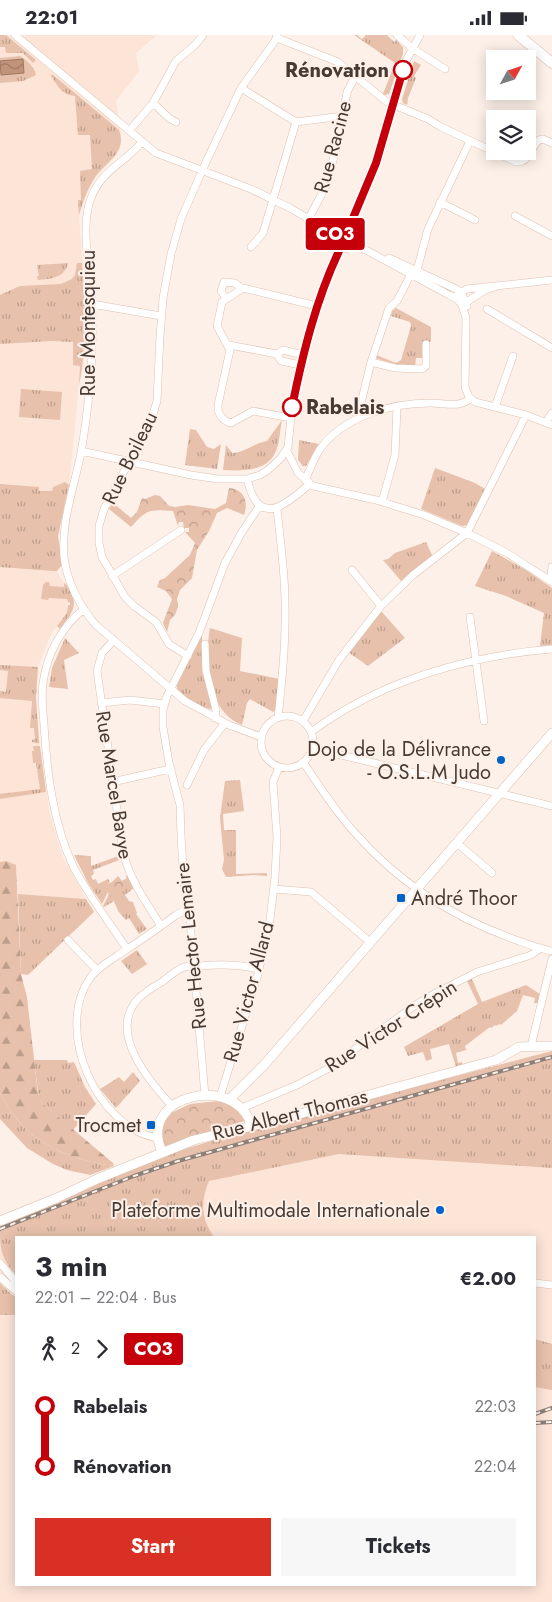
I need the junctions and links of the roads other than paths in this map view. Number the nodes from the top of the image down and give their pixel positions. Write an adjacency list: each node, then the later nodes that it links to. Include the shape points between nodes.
1 (15, 35): 18 (street)
2 (203, 35): 13 (street, via 176,61)
3 (397, 35): 8 (street)
4 (420, 35): 8 (street)
5 (518, 35): 9 (main road)
6 (524, 35): 9 (main road)
7 (277, 37): 11 (street, via 338,62); 12 (street, Rue Boileau)
8 (412, 48): 10 (street); 14 (street)
9 (552, 62)
10 (444, 69)
11 (356, 77): 14 (street); 15 (street, Rue Racine, via 348,89)
12 (241, 88): 17 (street); 22 (street, Rue Boileau)
13 (153, 103): 16 (street); 18 (street)
14 (393, 105): 19 (street); 28 (street, via 376,163)
15 (343, 116): 17 (street); 26 (street, Rue Racine, via 326,186)
16 (176, 122)
17 (296, 122): 23 (street)
18 (129, 131): 20 (street)
19 (470, 141): 21 (street, via 518,163 526,160 539,140); 24 (street)
20 (142, 142): 22 (street, via 159,155); 41 (street, Rue Montesquieu, via 107,173 90,202 86,224)
21 (552, 143)
22 (203, 169): 23 (street); 45 (street, Rue Boileau, via 175,238)
23 (274, 199): 26 (street); 32 (street, via 263,233)
24 (440, 202): 27 (street); 35 (street, via 426,233)
25 (515, 216): 30 (street)
26 (309, 218): 29 (street)
27 (475, 219)
28 (348, 230): 29 (street); 31 (street)
29 (335, 234): 34 (street, via 334,243)
30 (552, 236)
31 (355, 239): 33 (street); 35 (street)
32 (251, 247)
33 (352, 247): 34 (street); 35 (street, via 360,247)
34 (340, 249): 43 (street)
35 (414, 274): 39 (street); 52 (street, via 397,301 389,307)
36 (552, 280): 37 (street)
37 (495, 287): 39 (street, via 467,289); 42 (street)
38 (241, 288): 40 (street); 40 (street, via 235,283 224,282 221,291); 43 (street)
39 (458, 295): 42 (street)
40 (226, 299): 47 (street, via 222,302 217,326)
41 (92, 304): 45 (street); 62 (street, Rue Montesquieu, via 91,379)
42 (464, 304): 54 (street, via 465,387)
43 (317, 306): 50 (street)
44 (487, 309): 48 (street)
45 (161, 316): 64 (street, Rue Boileau, via 157,401)
46 (426, 344): 52 (street, via 426,366 422,369 395,368)
47 (229, 345): 49 (street); 60 (street, via 217,408 223,419 233,423 254,411)
48 (552, 348)
49 (277, 354): 50 (street, via 283,350); 53 (street, via 281,361)
50 (303, 355): 53 (street)
51 (513, 356): 56 (street)
52 (371, 362): 57 (street, via 361,403)
53 (301, 365): 60 (street)
54 (470, 399): 55 (street, via 461,405 426,403); 56 (street)
55 (397, 407): 66 (street, via 365,415 336,433 320,449); 67 (street, via 396,451)
56 (495, 407): 59 (street)
57 (351, 412)
58 (552, 413): 61 (street)
59 (526, 415): 61 (street); 71 (street)
60 (291, 418): 63 (street)
61 (549, 423)
62 (81, 451): 64 (street); 77 (street, Rue Montesquieu, via 65,520 64,549 68,575)
63 (287, 451): 65 (street, via 268,471); 66 (street, via 296,469)
64 (130, 462): 65 (street, via 205,477); 74 (street, Rue Boileau, via 104,509 99,526 101,553)
65 (247, 479): 68 (street, via 253,497)
66 (308, 482): 67 (street, via 316,487); 69 (street)
67 (382, 501): 71 (street)
68 (260, 505): 69 (street, via 267,509); 82 (street, Rue Hector Lemaire, via 225,563)
69 (277, 508): 88 (street, via 285,612)
70 (181, 530): 74 (street)
71 (467, 533): 75 (street); 76 (street, via 419,570)
72 (552, 567): 75 (street)
73 (352, 570): 76 (street)
74 (112, 576): 82 (street, Rue Boileau, via 130,604 156,622 167,642)
75 (551, 581)
76 (381, 606): 89 (street, via 339,660)
77 (84, 609): 79 (street, Rue Montesquieu, via 96,625); 112 (street, via 62,633 46,671 42,695 47,758 58,820 70,859 84,886)
78 (470, 617): 83 (street)
79 (114, 640): 84 (street, Rue Montesquieu); 85 (street, Rue Marcel Bavye, via 102,653 97,668)
80 (205, 644): 87 (street, via 206,671)
81 (552, 649): 83 (street)
82 (188, 656): 84 (street, Rue Hector Lemaire)
83 (476, 660): 90 (street); 92 (street, via 394,686)
84 (170, 689): 86 (street, Rue Hector Lemaire); 87 (street, Rue Montesquieu)
85 (101, 703): 86 (street, via 130,700); 99 (street, Rue Marcel Bavye)
86 (165, 703): 98 (street, Rue Hector Lemaire, via 163,723)
87 (215, 718): 91 (street, Rue Montesquieu)
88 (278, 718): 89 (street, via 289,716); 94 (street, via 269,723)
89 (303, 721): 92 (street)
90 (484, 721)
91 (225, 723): 94 (street, Rue Montesquieu); 100 (street, via 198,759)
92 (311, 732): 95 (street)
93 (552, 733): 101 (street)
94 (262, 737): 97 (street, via 263,752)
95 (312, 748): 96 (street); 101 (street)
96 (303, 762): 97 (street, via 292,767); 106 (street, via 356,834)
97 (279, 767): 105 (street, Rue Victor Allard, via 273,782 277,837)
98 (170, 769): 99 (street); 107 (street, Rue Hector Lemaire, via 179,795)
99 (112, 781): 108 (street, Rue Marcel Bavye, via 126,864)
100 (187, 785)
101 (500, 794): 102 (street); 103 (street)
102 (552, 806)
103 (457, 843): 104 (street); 106 (street)
104 (492, 873)
105 (274, 889): 110 (street, via 311,892); 116 (street, Rue Victor Allard)
106 (417, 889): 110 (street); 111 (street, via 465,919)
107 (188, 909): 108 (street); 115 (street, Rue Hector Lemaire)
108 (161, 926): 112 (street)
109 (68, 940): 117 (street)
110 (370, 942): 121 (street)
111 (540, 948): 113 (street); 125 (street, Rue Victor Crépin, via 531,955 478,972 434,994 332,1066 297,1085)
112 (127, 949): 117 (street)
113 (552, 951)
114 (552, 959): 119 (street)
115 (194, 966): 116 (street, via 226,963); 122 (street, Rue Hector Lemaire); 124 (street, via 181,969 144,994 135,1002 129,1019 130,1041 138,1062)
116 (259, 969): 123 (street, Rue Victor Allard)
117 (97, 970): 127 (street, via 83,991 78,1012 78,1039 85,1070 96,1093 110,1110 138,1132)
118 (552, 1041): 119 (street, Rue Albert Thomas)
119 (531, 1043): 120 (street, Rue Albert Thomas); 126 (street, Rue Albert Thomas, via 500,1059)
120 (552, 1046)
121 (264, 1065): 123 (street); 125 (street, via 239,1097)
122 (205, 1096): 123 (street); 124 (street)
123 (224, 1098): 125 (street)
124 (172, 1106): 127 (street, via 158,1123)
125 (240, 1106): 126 (street)
126 (251, 1125): 128 (street, Rue Albert Thomas, via 205,1136)
127 (157, 1138): 128 (street)
128 (162, 1152): 129 (street, Rue Albert Thomas)
129 (98, 1179): 130 (street, Rue Albert Thomas); 131 (street, Rue Albert Thomas)
130 (0, 1215)
131 (0, 1221)
132 (0, 1263): 134 (street)
133 (0, 1277): 137 (street)
134 (15, 1281)
135 (536, 1283): 136 (street)
136 (552, 1285)
137 (15, 1290)

